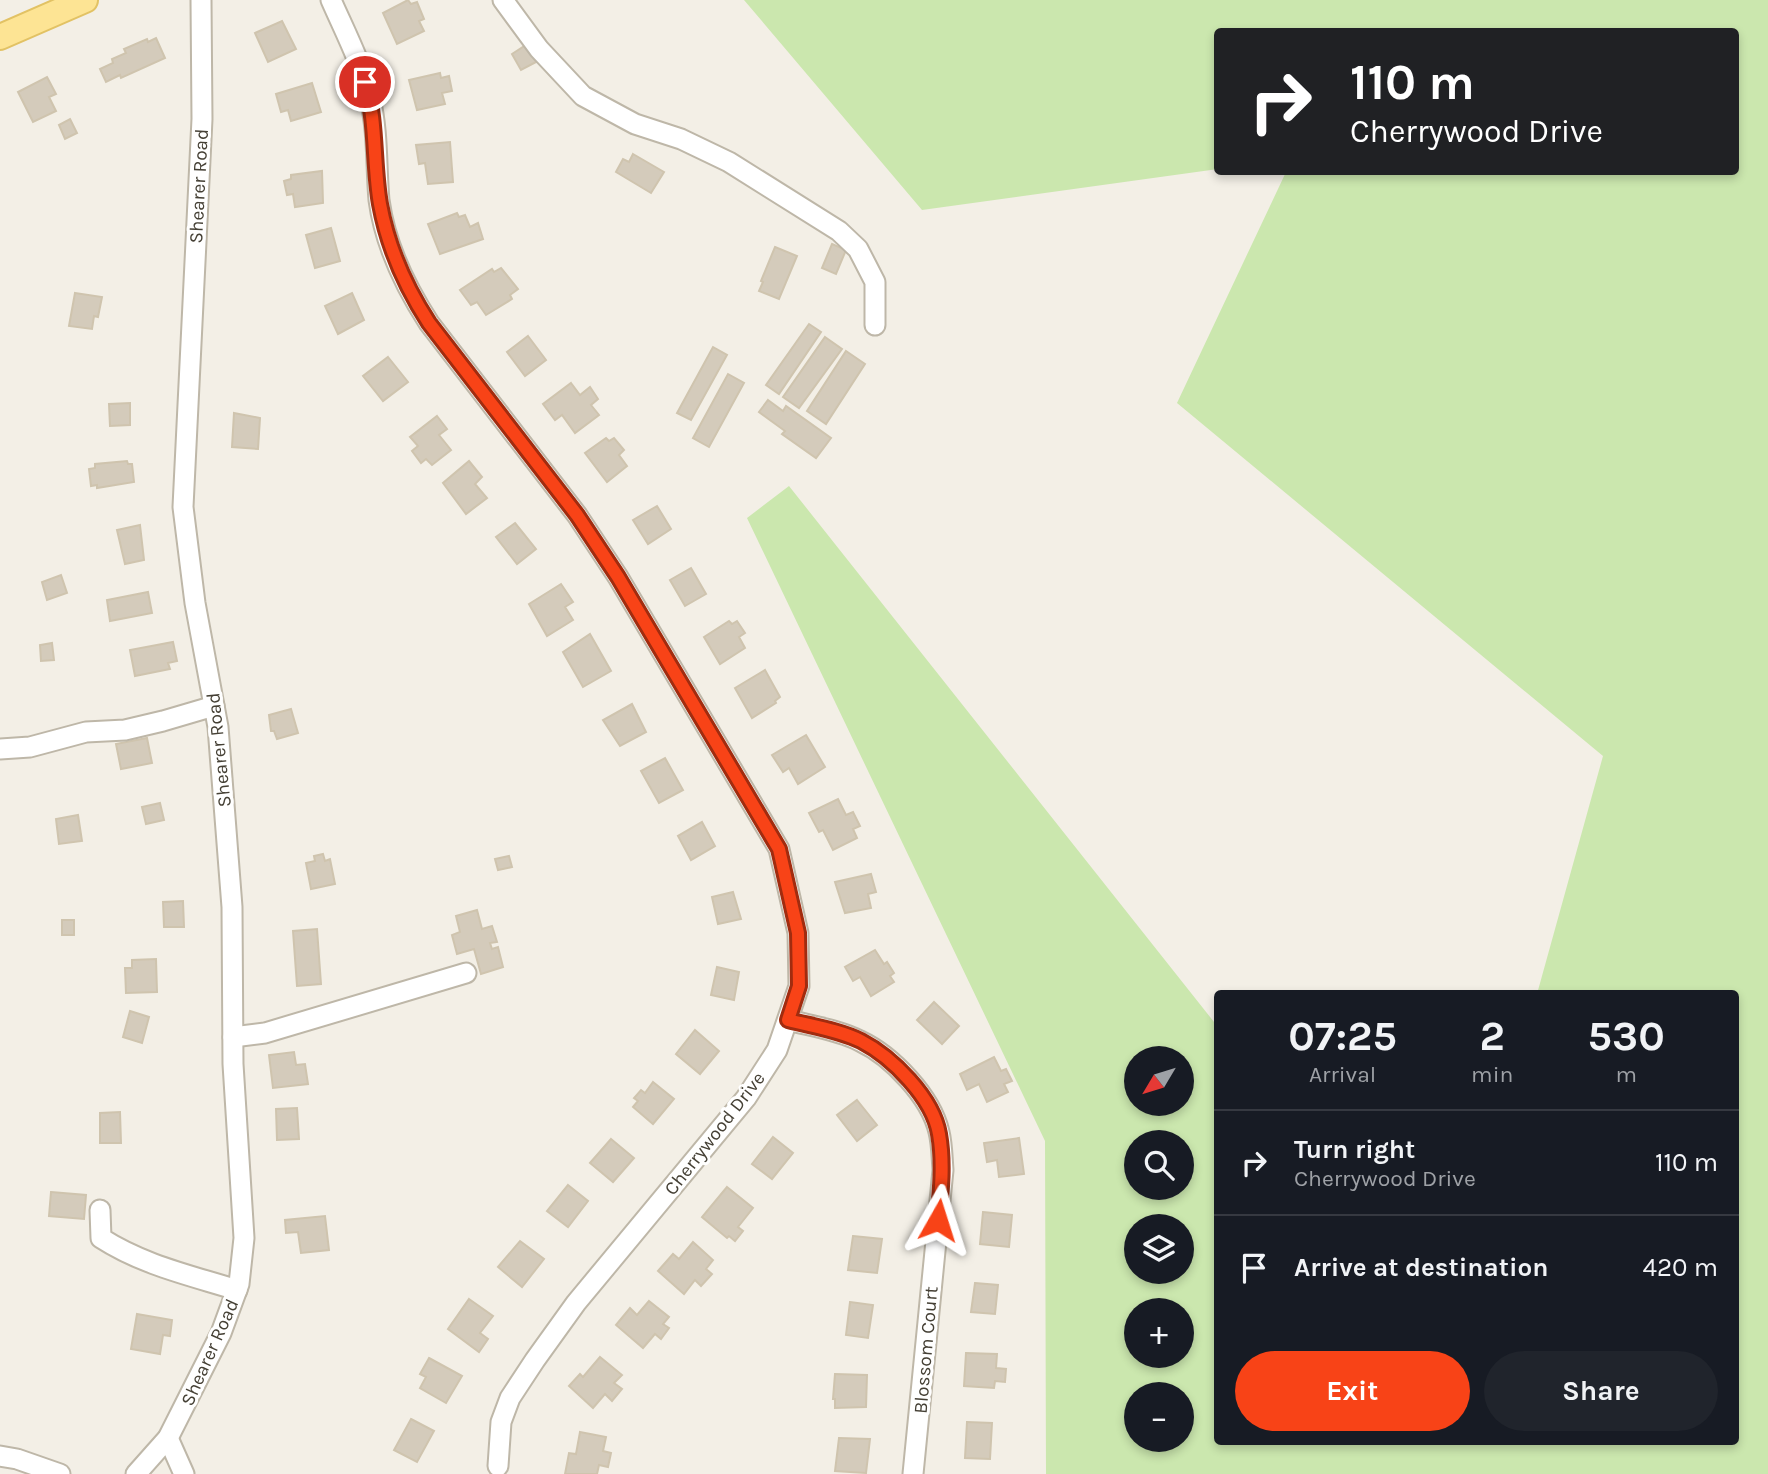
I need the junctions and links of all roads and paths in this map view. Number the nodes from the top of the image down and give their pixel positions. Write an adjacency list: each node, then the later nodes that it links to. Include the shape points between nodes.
1 (85, 0): 5 (main road)
2 (201, 0): 7 (street, Shearer Road, via 202,119 183,507)
3 (331, 0): 10 (street, Cherrywood Drive, via 371,101 380,204 409,293 577,515 779,849 798,933 799,986)
4 (503, 0): 6 (street, via 539,49 583,96 635,124 729,162 839,231 858,249 875,282)
5 (0, 37)
6 (875, 325)
7 (215, 706): 8 (street, via 125,730 86,732 30,747); 11 (street, Shearer Road, via 232,907)
8 (0, 749)
9 (466, 973): 11 (street, via 265,1033)
10 (788, 1020): 16 (street, Cherrywood Drive, via 777,1050 746,1098 576,1303 510,1398 501,1422); 20 (street, Blossom Court, via 859,1040 881,1053 911,1080 939,1131 943,1170)
11 (233, 1037): 13 (street, Shearer Road, via 244,1238)
12 (100, 1210): 13 (street, via 101,1238 124,1252)
13 (237, 1290): 14 (street, Shearer Road, via 221,1333)
14 (168, 1438): 17 (street); 19 (street, Shearer Road)
15 (0, 1457): 18 (street)
16 (498, 1466)
17 (181, 1470)
18 (60, 1474)
19 (136, 1474)
20 (914, 1474)

